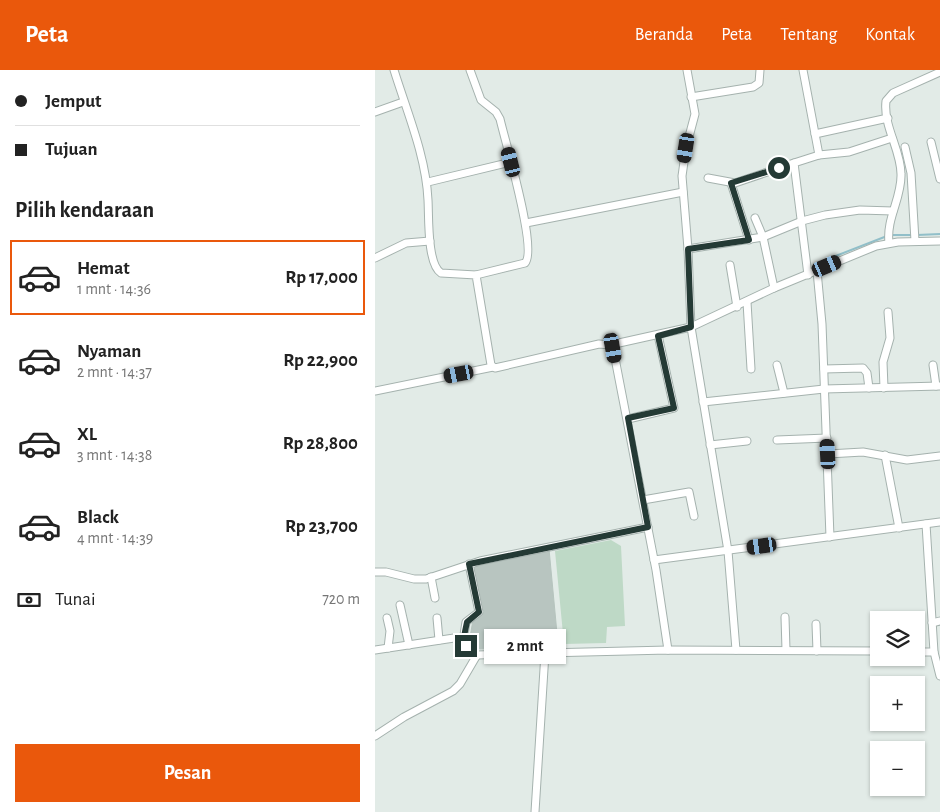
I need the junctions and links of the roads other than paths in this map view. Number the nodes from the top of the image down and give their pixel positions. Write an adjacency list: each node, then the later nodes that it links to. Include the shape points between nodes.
1 (393, 70): 8 (street)
2 (470, 70): 16 (street, via 481,100 498,116)
3 (687, 70): 7 (street)
4 (760, 70): 7 (street, via 759,83 753,87)
5 (803, 70): 11 (street)
6 (940, 72): 10 (street, via 893,93 886,104)
7 (691, 96): 22 (street, via 695,114 682,176)
8 (403, 102): 9 (street); 20 (street)
9 (375, 112)
10 (888, 118): 11 (street); 12 (street)
11 (815, 134): 15 (street)
12 (892, 138): 15 (street, via 849,152); 23 (street, via 901,171 899,196)
13 (931, 142): 19 (street)
14 (905, 148): 31 (street, via 911,173)
15 (819, 155): 17 (street)
16 (511, 162): 20 (street); 26 (street)
17 (794, 163): 21 (street); 25 (street)
18 (708, 178): 21 (street)
19 (940, 179)
20 (428, 182): 30 (street)
21 (731, 183): 29 (street)
22 (683, 192): 26 (street); 33 (street)
23 (893, 212): 25 (street, via 851,211); 28 (street)
24 (755, 218): 27 (street)
25 (802, 221): 27 (street); 38 (street)
26 (526, 222): 37 (street, via 529,260 517,266)
27 (763, 237): 29 (street); 39 (street)
28 (888, 238): 31 (street); 36 (street)
29 (749, 240): 33 (street)
30 (430, 241): 34 (street, via 406,243); 37 (street, via 437,270 441,273)
31 (915, 241): 32 (street)
32 (940, 242)
33 (688, 249): 43 (street)
34 (375, 258)
35 (730, 266): 41 (street)
36 (817, 270): 38 (street); 50 (street)
37 (476, 275): 48 (street)
38 (808, 275): 39 (street)
39 (774, 288): 40 (street)
40 (747, 302): 41 (street); 49 (street)
41 (737, 307): 43 (street)
42 (888, 312): 53 (street, via 890,338 883,362)
43 (691, 327): 44 (street); 57 (street)
44 (658, 336): 45 (street); 58 (street, via 674,408)
45 (610, 345): 48 (street, via 599,344); 58 (street)
46 (777, 365): 56 (street)
47 (933, 365): 51 (street)
48 (493, 367): 55 (street)
49 (751, 369)
50 (824, 369): 52 (street, via 863,368); 54 (street)
51 (938, 386): 53 (street)
52 (869, 388): 53 (street); 54 (street)
53 (884, 388)
54 (824, 389): 56 (street); 59 (street)
55 (375, 391)
56 (784, 393): 57 (street)
57 (703, 402): 62 (street)
58 (628, 418): 66 (street)
59 (827, 438): 61 (street); 63 (street)
60 (747, 440): 62 (street)
61 (777, 440)
62 (710, 445): 73 (street)
63 (828, 454): 64 (street); 72 (street)
64 (885, 455): 65 (street, via 907,460); 71 (street)
65 (940, 456)
66 (643, 500): 67 (street, via 689,492); 70 (street)
67 (694, 516)
68 (940, 522): 69 (street)
69 (926, 524): 71 (street); 83 (street)
70 (648, 527): 74 (street); 75 (street)
71 (899, 528): 72 (street)
72 (830, 537): 73 (street)
73 (728, 551): 74 (street); 91 (street)
74 (654, 560): 90 (street)
75 (469, 564): 77 (street); 86 (street, via 479,612 467,622)
76 (375, 572): 77 (street, via 414,579)
77 (431, 577): 78 (street)
78 (435, 598)
79 (400, 605): 87 (street)
80 (785, 617): 92 (street)
81 (387, 618): 88 (street)
82 (437, 618): 85 (street)
83 (936, 622): 96 (street)
84 (816, 624): 93 (street)
85 (439, 640): 86 (street, via 458,638); 87 (street)
86 (463, 641): 98 (street)
87 (409, 645): 88 (street)
88 (389, 648): 89 (street)
89 (375, 650)
90 (668, 650): 91 (street); 97 (street)
91 (736, 650): 92 (street)
92 (786, 650): 93 (street)
93 (817, 651): 94 (street)
94 (870, 652)
95 (925, 652): 96 (street)
96 (934, 652): 99 (street)
97 (545, 653): 98 (street); 101 (street)
98 (477, 655): 100 (street, via 453,691)
99 (940, 676)
100 (375, 736)
101 (535, 812)

